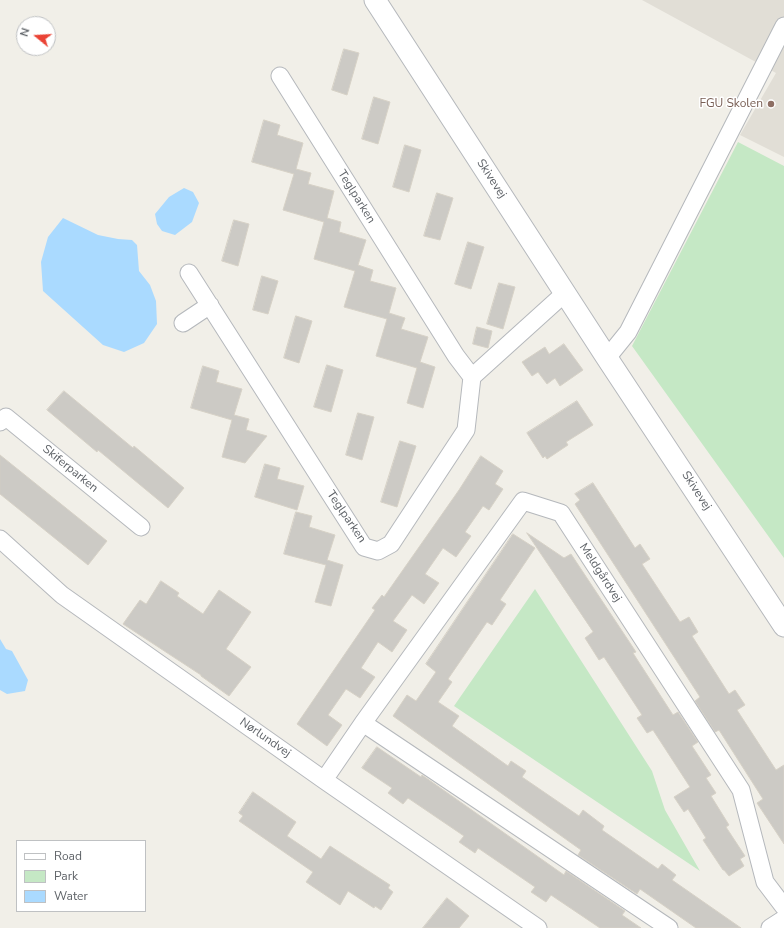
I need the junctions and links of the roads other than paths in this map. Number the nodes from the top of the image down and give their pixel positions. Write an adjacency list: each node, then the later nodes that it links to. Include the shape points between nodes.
1 (375, 0): 5 (street, Skivevej)
2 (784, 26): 8 (street, via 628,332)
3 (280, 76): 9 (street, Teglparken, via 456,356)
4 (189, 273): 6 (street, Teglparken)
5 (565, 293): 8 (street, Skivevej); 9 (street)
6 (210, 306): 7 (street); 9 (street, Teglparken, via 364,547 378,550 391,544 466,430)
7 (183, 323)
8 (607, 358): 13 (street, Skivevej)
9 (472, 377)
10 (0, 422): 11 (street, Skiferparken, via 6,417)
11 (141, 527)
12 (0, 539): 15 (street, Nørlundvej, via 62,595)
13 (784, 626)
14 (363, 723): 15 (street, Meldgårdvej); 16 (street, Meldgårdvej, via 523,501 561,513 741,790 765,882); 19 (street)
15 (324, 780): 18 (street, Nørlundvej)
16 (784, 907)
17 (784, 920): 20 (street)
18 (538, 928)
19 (669, 928)
20 (770, 928)

